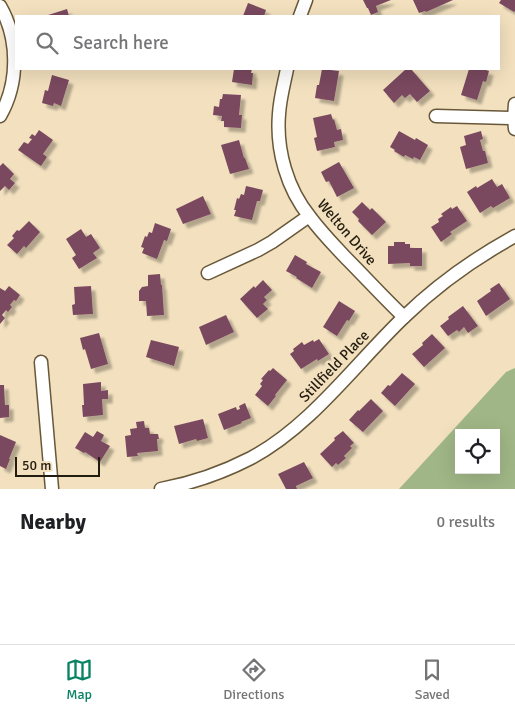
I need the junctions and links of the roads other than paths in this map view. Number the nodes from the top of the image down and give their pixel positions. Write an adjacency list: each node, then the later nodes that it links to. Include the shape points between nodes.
1 (306, 0): 3 (street)
2 (0, 6): 6 (street, via 11,34 14,65 9,98)
3 (300, 15)
4 (287, 70): 9 (street, Welton Drive, via 278,132 289,182)
5 (515, 104): 8 (street)
6 (0, 116)
7 (436, 116): 8 (street)
8 (514, 123)
9 (309, 216): 11 (street, via 258,250); 12 (street, Welton Drive)
10 (515, 236): 12 (street, Stillfield Place, via 461,270)
11 (208, 273)
12 (404, 317): 15 (street, Stillfield Place, via 325,400 279,440 225,471)
13 (41, 362): 14 (street)
14 (52, 489)
15 (161, 489)

